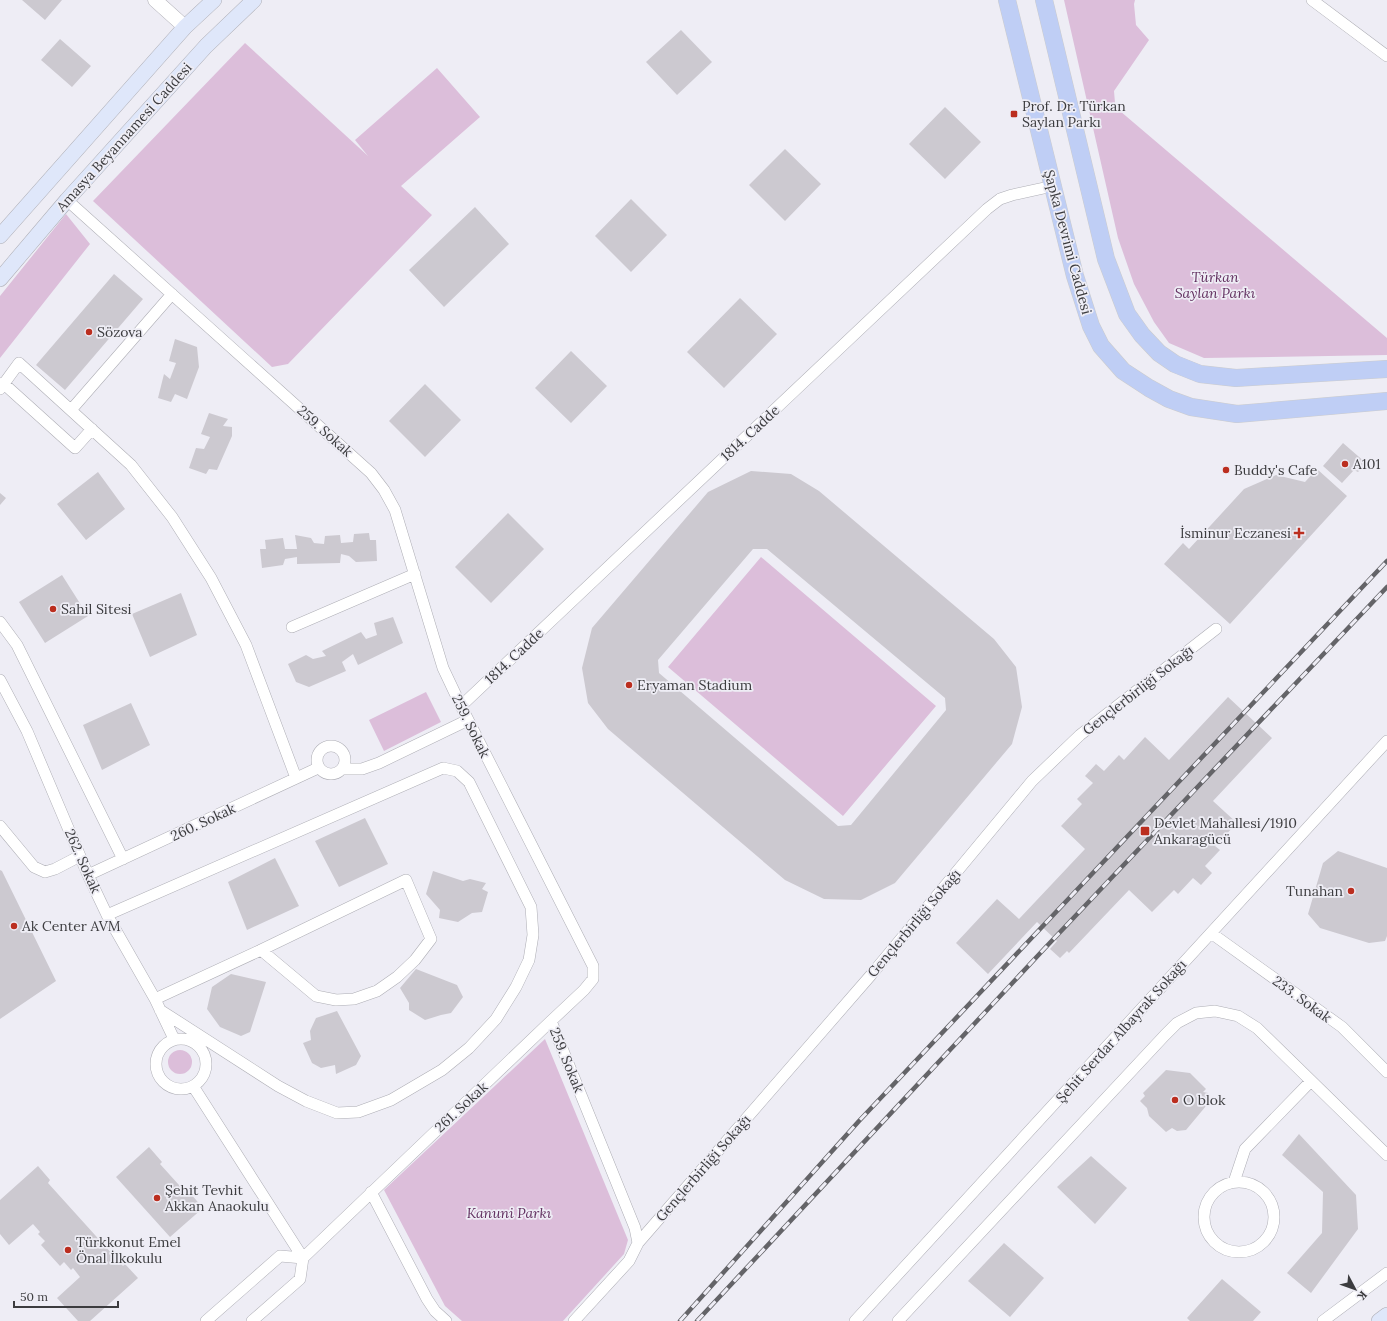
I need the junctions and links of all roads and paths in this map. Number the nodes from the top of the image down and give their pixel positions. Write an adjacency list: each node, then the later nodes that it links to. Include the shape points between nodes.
1 (156, 0): 7 (street)
2 (214, 0): 7 (main road, Amasya Beyannamesi Caddesi)
3 (254, 0): 10 (main road, Amasya Beyannamesi Caddesi, via 206,46)
4 (1007, 0): 9 (main road, Şapka Devrimi Caddesi)
5 (1044, 0): 14 (main road, via 1106,259 1127,314 1142,335 1159,353 1175,364 1200,374 1236,378)
6 (1312, 0): 8 (street)
7 (185, 27): 11 (main road, Amasya Beyannamesi Caddesi)
8 (1387, 56)
9 (1053, 186): 16 (main road, Şapka Devrimi Caddesi, via 1075,276 1091,326 1101,346 1123,371 1149,388 1192,407 1237,414); 24 (street, 1814. Cadde, via 1000,199 987,209)
10 (67, 200): 12 (main road, Amasya Beyannamesi Caddesi); 13 (street, 259. Sokak)
11 (0, 236)
12 (0, 279)
13 (172, 294): 17 (street); 19 (street, 259. Sokak, via 370,472 395,510)
14 (1387, 369)
15 (2, 386): 17 (street, via 19,364); 18 (street, via 75,448)
16 (1387, 401)
17 (72, 410): 18 (street)
18 (92, 429): 29 (street, via 131,465 172,517 211,578 246,645)
19 (415, 574): 21 (street); 24 (street, 259. Sokak, via 443,668)
20 (0, 622): 32 (street, via 17,645)
21 (292, 627)
22 (1216, 629): 47 (street, Gençlerbirliği Sokağı, via 1080,735 1032,781 871,975)
23 (0, 680): 31 (street, 262. Sokak, via 27,731)
24 (461, 706): 25 (street, 259. Sokak)
25 (468, 720): 28 (street, via 379,763 362,769); 39 (street, 259. Sokak, via 593,966 593,979)
26 (1387, 741): 35 (street, Şehit Serdar Albayrak Sokağı)
27 (318, 768): 28 (street, via 330,775); 28 (street, via 318,754 329,746 338,748 344,755); 29 (street, 260. Sokak)
28 (343, 768)
29 (296, 778): 32 (street, 260. Sokak)
30 (0, 826): 31 (street, via 34,867 45,872)
31 (80, 856): 33 (street, 262. Sokak)
32 (123, 859): 33 (street, 260. Sokak)
33 (88, 876): 34 (street, 262. Sokak)
34 (107, 915): 37 (street, 262. Sokak); 38 (street, via 442,768 457,771 469,782 531,907 533,935 529,960 496,1019 469,1048 442,1070 391,1100 358,1112 337,1113 306,1101 278,1086)
35 (1211, 933): 41 (street, 233. Sokak, via 1342,1027); 55 (street, Şehit Serdar Albayrak Sokağı)
36 (261, 950): 36 (street, via 406,880 431,938 415,960 397,977 377,991 354,999 336,1000 316,996); 37 (street)
37 (155, 999): 38 (street, 262. Sokak)
38 (160, 1010): 40 (street, 262. Sokak)
39 (551, 1022): 46 (street, 261. Sokak); 47 (street, 259. Sokak, via 635,1228)
40 (174, 1039): 43 (street, via 182,1038 197,1044 205,1057 204,1073); 43 (street, via 167,1042 157,1055 157,1072 161,1080 172,1087)
41 (1387, 1072)
42 (1311, 1081): 44 (street); 45 (street, via 1245,1149); 56 (street, via 1257,1028 1238,1016 1215,1011 1196,1013 1177,1023)
43 (193, 1086): 48 (street)
44 (1387, 1155)
45 (1234, 1182): 45 (street, via 1222,1186 1213,1194 1206,1204 1204,1215 1211,1238 1231,1251 1243,1252 1254,1249 1270,1234 1274,1212 1265,1192 1246,1182)
46 (371, 1192): 48 (street, 261. Sokak); 53 (street, via 427,1299)
47 (638, 1243): 54 (street, via 628,1260)
48 (303, 1258): 51 (street, via 280,1256); 52 (street, via 300,1279)
49 (1387, 1273): 57 (street)
50 (1387, 1315): 58 (main road)
51 (206, 1321)
52 (252, 1321)
53 (446, 1321)
54 (574, 1321)
55 (855, 1321)
56 (898, 1321)
57 (1323, 1321)
58 (1379, 1321)

